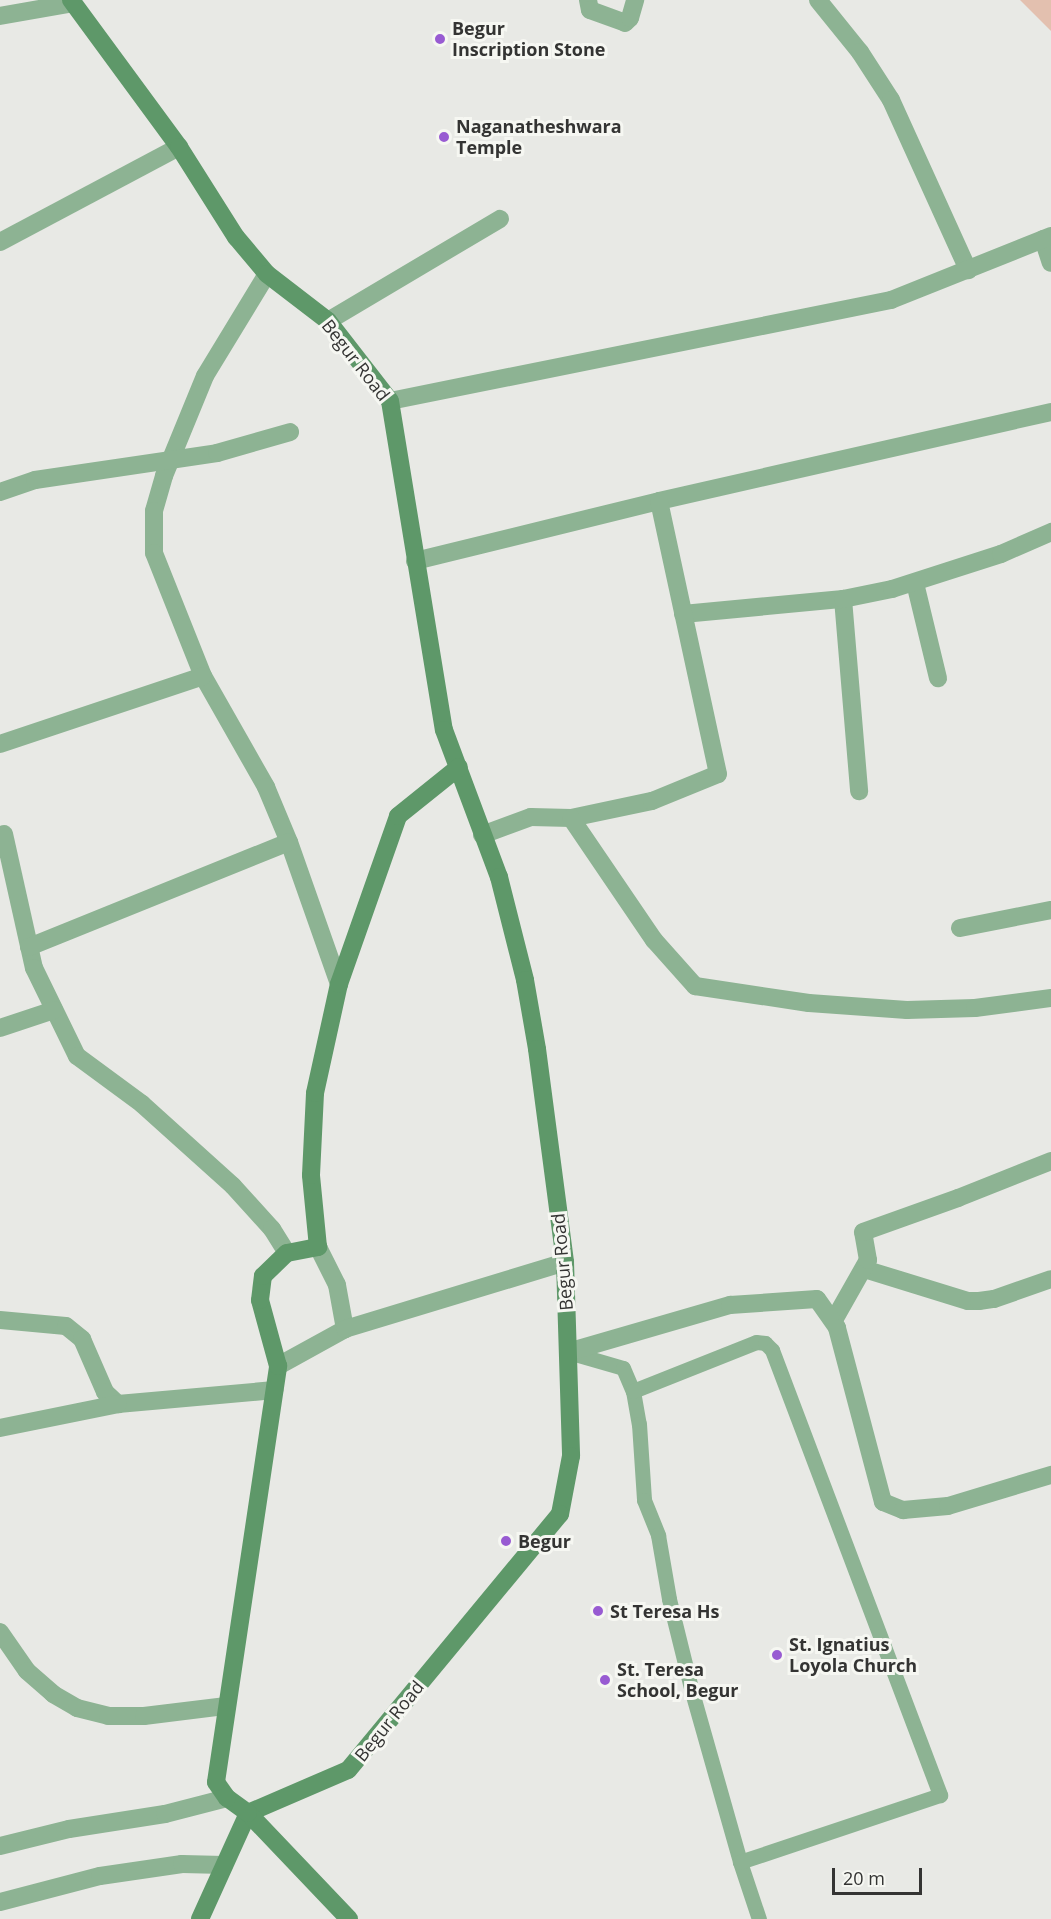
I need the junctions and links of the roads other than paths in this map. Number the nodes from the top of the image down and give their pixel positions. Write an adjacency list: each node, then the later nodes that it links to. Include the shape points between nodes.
1 (588, 0): 2 (street, via 590,10 625,23)
2 (635, 0)
3 (818, 0): 11 (street, via 860,52 891,100)
4 (72, 1): 5 (street); 6 (main road, Begur Road)
5 (0, 16)
6 (179, 147): 9 (street); 12 (main road, Begur Road, via 236,237)
7 (500, 219): 13 (street)
8 (1047, 237): 10 (street); 11 (street)
9 (0, 242)
10 (1051, 263)
11 (968, 270): 14 (street, via 891,300 854,309)
12 (267, 274): 13 (main road, Begur Road); 17 (street, via 205,376)
13 (328, 321): 14 (main road, Begur Road)
14 (390, 400): 21 (main road, Begur Road)
15 (1051, 412): 19 (street)
16 (290, 432): 17 (street, via 217,453)
17 (171, 460): 18 (street, via 35,480); 25 (street, via 154,511 154,553)
18 (0, 492)
19 (659, 501): 21 (street); 24 (street)
20 (1051, 532): 22 (street, via 1001,554)
21 (415, 561): 28 (main road, Begur Road, via 444,730)
22 (915, 583): 23 (street); 26 (street)
23 (843, 599): 24 (street); 29 (street)
24 (682, 614): 30 (street, via 718,774 652,801)
25 (203, 676): 27 (street); 33 (street, via 266,787)
26 (938, 678)
27 (0, 744)
28 (459, 767): 32 (main road, Begur Road); 37 (main road, via 398,816)
29 (859, 791)
30 (571, 818): 32 (street, via 531,817); 38 (street, via 654,940 695,986 808,1003 907,1010 975,1008)
31 (4, 834): 36 (street)
32 (482, 835): 44 (main road, Begur Road, via 499,878 525,980)
33 (289, 842): 36 (street); 37 (street)
34 (1051, 910): 35 (street)
35 (960, 928)
36 (29, 947): 39 (street, via 33,968)
37 (339, 984): 42 (main road, via 315,1093 311,1175)
38 (1051, 998)
39 (54, 1010): 40 (street); 43 (street, via 77,1056 142,1104 233,1186 272,1229)
40 (0, 1028)
41 (1051, 1161): 45 (street, via 863,1232 868,1250)
42 (318, 1247): 43 (main road); 49 (street, via 337,1285)
43 (287, 1254): 51 (main road, via 263,1276 260,1300)
44 (565, 1262): 49 (street); 50 (main road, Begur Road)
45 (864, 1269): 46 (street, via 968,1301 994,1299); 48 (street)
46 (1051, 1278)
47 (0, 1320): 54 (street, via 66,1326 82,1339 105,1392)
48 (834, 1320): 50 (street, via 817,1299 730,1305); 56 (street, via 883,1502 903,1510 948,1506)
49 (345, 1329): 51 (street)
50 (567, 1352): 53 (lane, via 623,1368); 60 (main road, Begur Road, via 571,1456 560,1514 348,1770)
51 (278, 1366): 52 (main road)
52 (274, 1390): 54 (street); 58 (main road)
53 (633, 1390): 62 (lane, via 644,1500 658,1534 692,1692); 62 (lane, via 756,1342 765,1343 772,1350 940,1795)
54 (118, 1404): 55 (street)
55 (0, 1428)
56 (1051, 1475)
57 (0, 1632): 58 (street, via 27,1671 53,1694 77,1708 108,1716 144,1716)
58 (226, 1706): 59 (main road, via 216,1782)
59 (227, 1798): 60 (main road); 61 (street)
60 (248, 1813): 63 (main road); 66 (main road)
61 (0, 1846)
62 (740, 1862): 67 (lane)
63 (224, 1865): 64 (street, via 182,1864 100,1876); 65 (main road)
64 (0, 1902)
65 (200, 1919)
66 (349, 1919)
67 (759, 1919)

